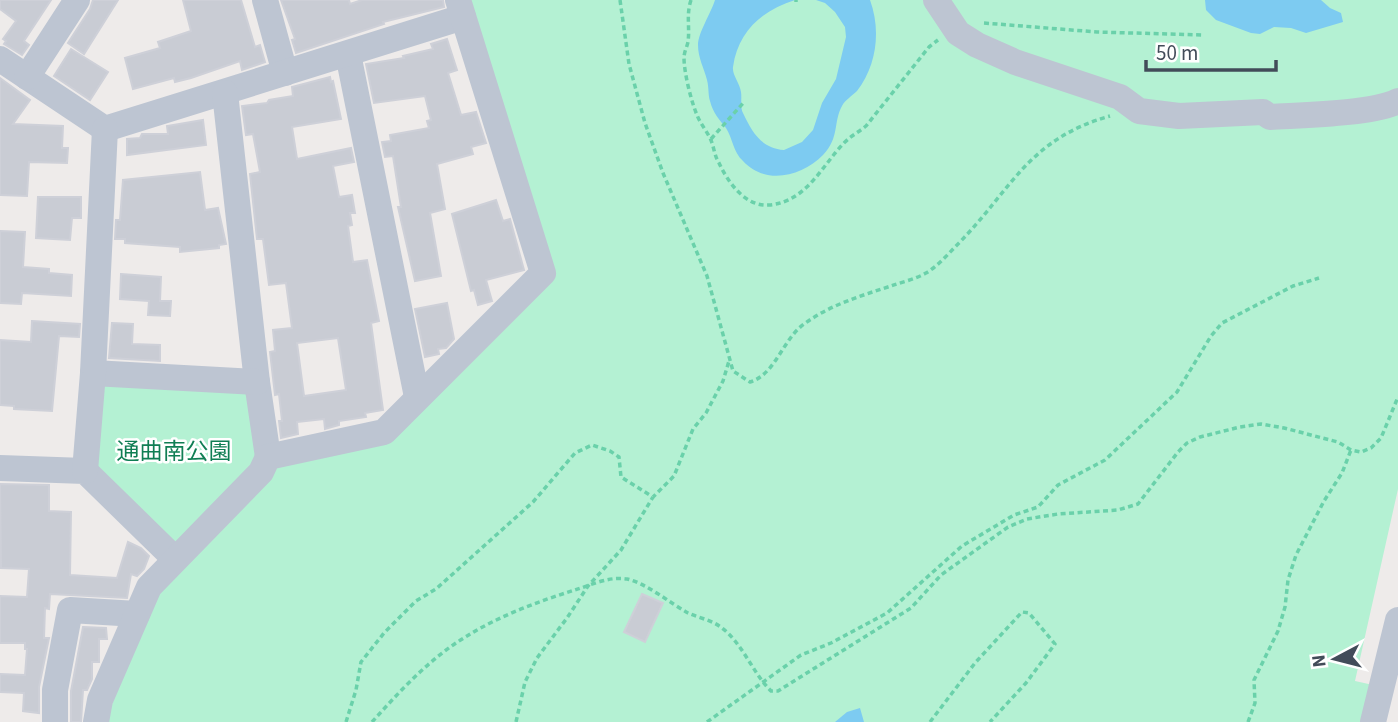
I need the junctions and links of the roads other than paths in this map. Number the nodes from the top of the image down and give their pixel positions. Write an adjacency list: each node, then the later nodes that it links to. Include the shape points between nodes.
1 (78, 0): 8 (street)
2 (265, 0): 7 (street)
3 (936, 0): 10 (street, via 958,33 994,54 1120,97 1139,111 1179,116 1263,112 1270,117)
4 (461, 8): 5 (street); 14 (street, via 542,273)
5 (348, 54): 7 (street); 14 (street)
6 (0, 59): 8 (street)
7 (285, 73): 9 (street)
8 (27, 77): 11 (street)
9 (225, 93): 11 (street); 13 (street)
10 (1398, 101)
11 (105, 129): 12 (street)
12 (93, 373): 13 (street); 17 (street)
13 (257, 382): 15 (street)
14 (417, 397): 15 (street, via 384,432)
15 (268, 457): 18 (street, via 261,471)
16 (0, 468): 17 (street)
17 (85, 471): 18 (street)
18 (175, 559): 19 (street, via 149,587)
19 (137, 614): 22 (street, via 70,610 55,690); 23 (street, via 100,700)
20 (1398, 620): 21 (street)
21 (1390, 682): 24 (street)
22 (55, 722)
23 (96, 722)
24 (1373, 722)

